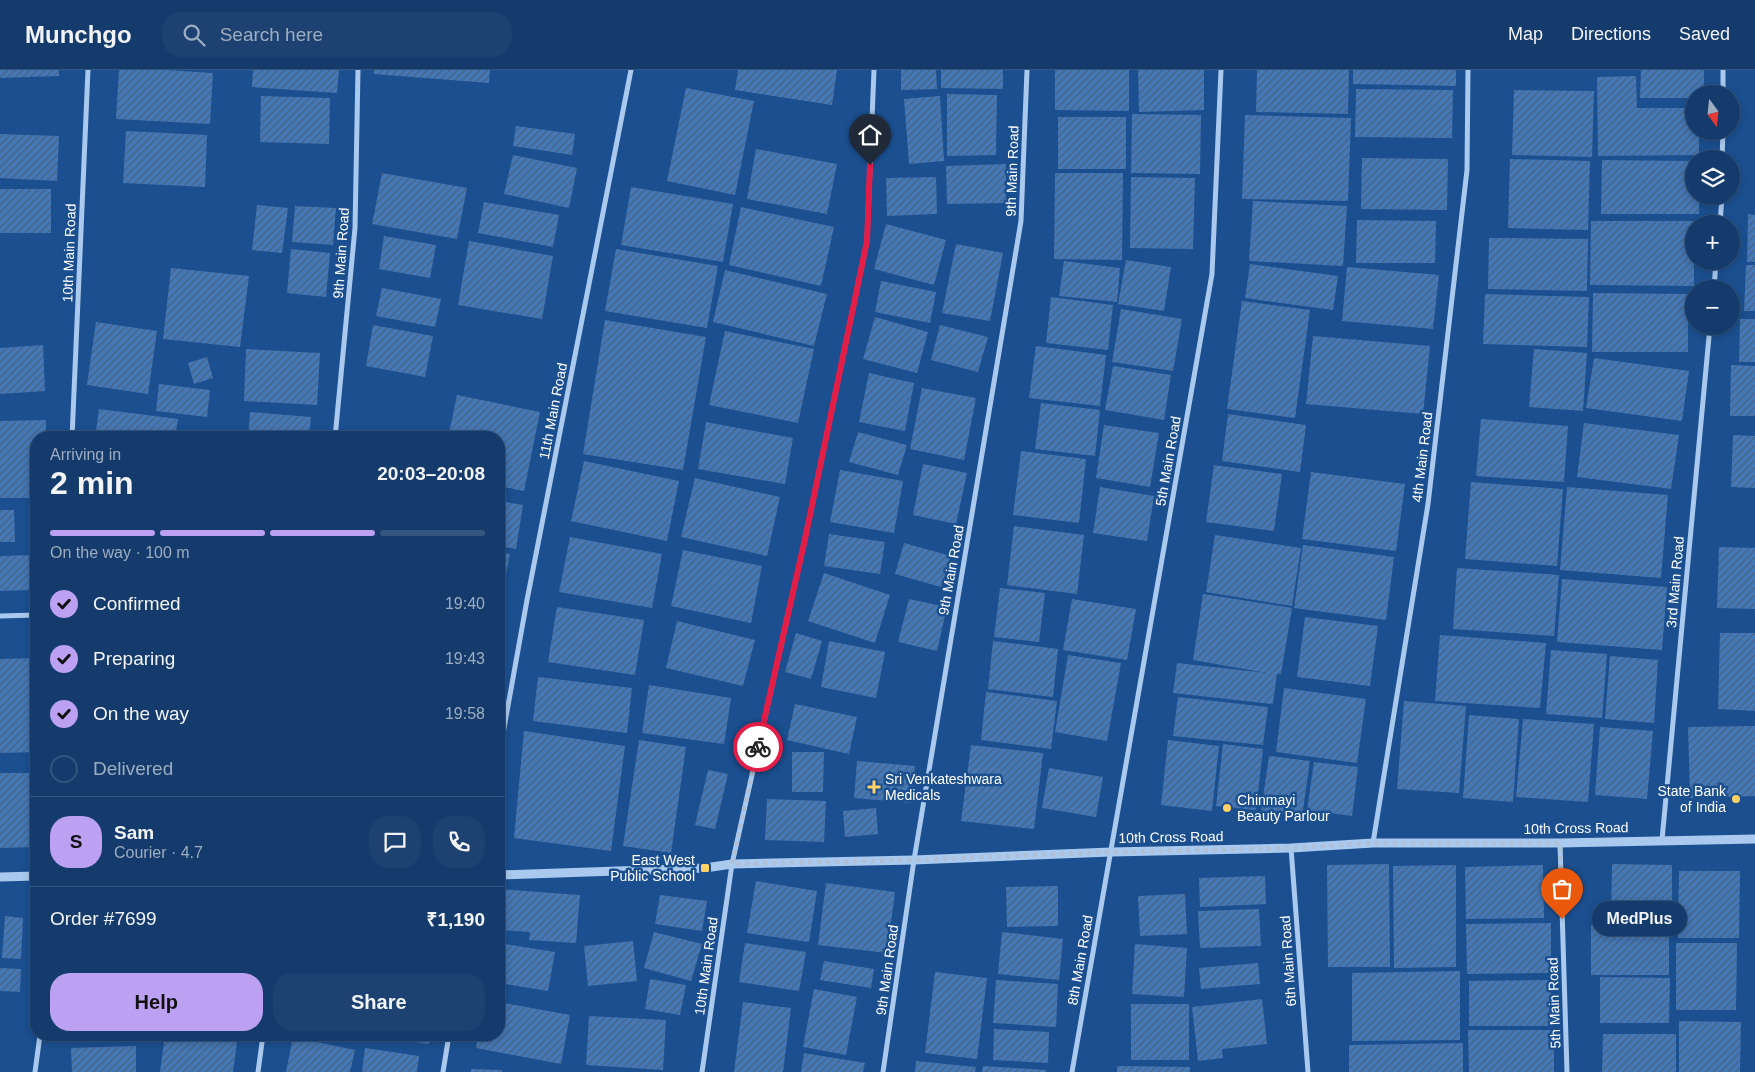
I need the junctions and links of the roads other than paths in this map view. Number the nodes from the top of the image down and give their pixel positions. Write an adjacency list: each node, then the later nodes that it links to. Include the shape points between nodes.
1 (88, 70): 11 (street, 10th Main Road)
2 (358, 70): 12 (street, 9th Main Road, via 355,228)
3 (631, 70): 15 (street, 11th Main Road)
4 (874, 70): 23 (street, via 867,241 805,539)
5 (1027, 70): 22 (street, 9th Main Road, via 1021,221)
6 (1221, 70): 21 (street, 5th Main Road, via 1212,274)
7 (1468, 70): 18 (street, 4th Main Road, via 1467,170 1428,504)
8 (1724, 70): 9 (street)
9 (1723, 85)
10 (1709, 335): 17 (street, 3rd Main Road)
11 (72, 431)
12 (336, 431)
13 (30, 615): 14 (street)
14 (0, 616)
15 (505, 723)
16 (1755, 839): 17 (street, 10th Cross Road)
17 (1662, 840): 19 (street, 10th Cross Road)
18 (1373, 843): 19 (street, 10th Cross Road); 20 (street, 10th Cross Road)
19 (1560, 843): 37 (street, 5th Main Road)
20 (1291, 848): 21 (street, 10th Cross Road); 36 (street, 6th Main Road)
21 (1111, 852): 22 (street, 10th Cross Road); 35 (street, 8th Main Road)
22 (914, 860): 23 (street, 10th Cross Road); 34 (street, 9th Main Road)
23 (732, 864): 24 (street, 10th Cross Road, via 705,868); 33 (street, 10th Main Road)
24 (505, 875)
25 (30, 876): 26 (street)
26 (0, 877)
27 (39, 1041): 30 (street)
28 (262, 1041): 31 (street)
29 (449, 1041): 32 (street)
30 (35, 1072)
31 (258, 1072)
32 (443, 1072)
33 (702, 1072)
34 (883, 1072)
35 (1072, 1072)
36 (1308, 1072)
37 (1567, 1072)

